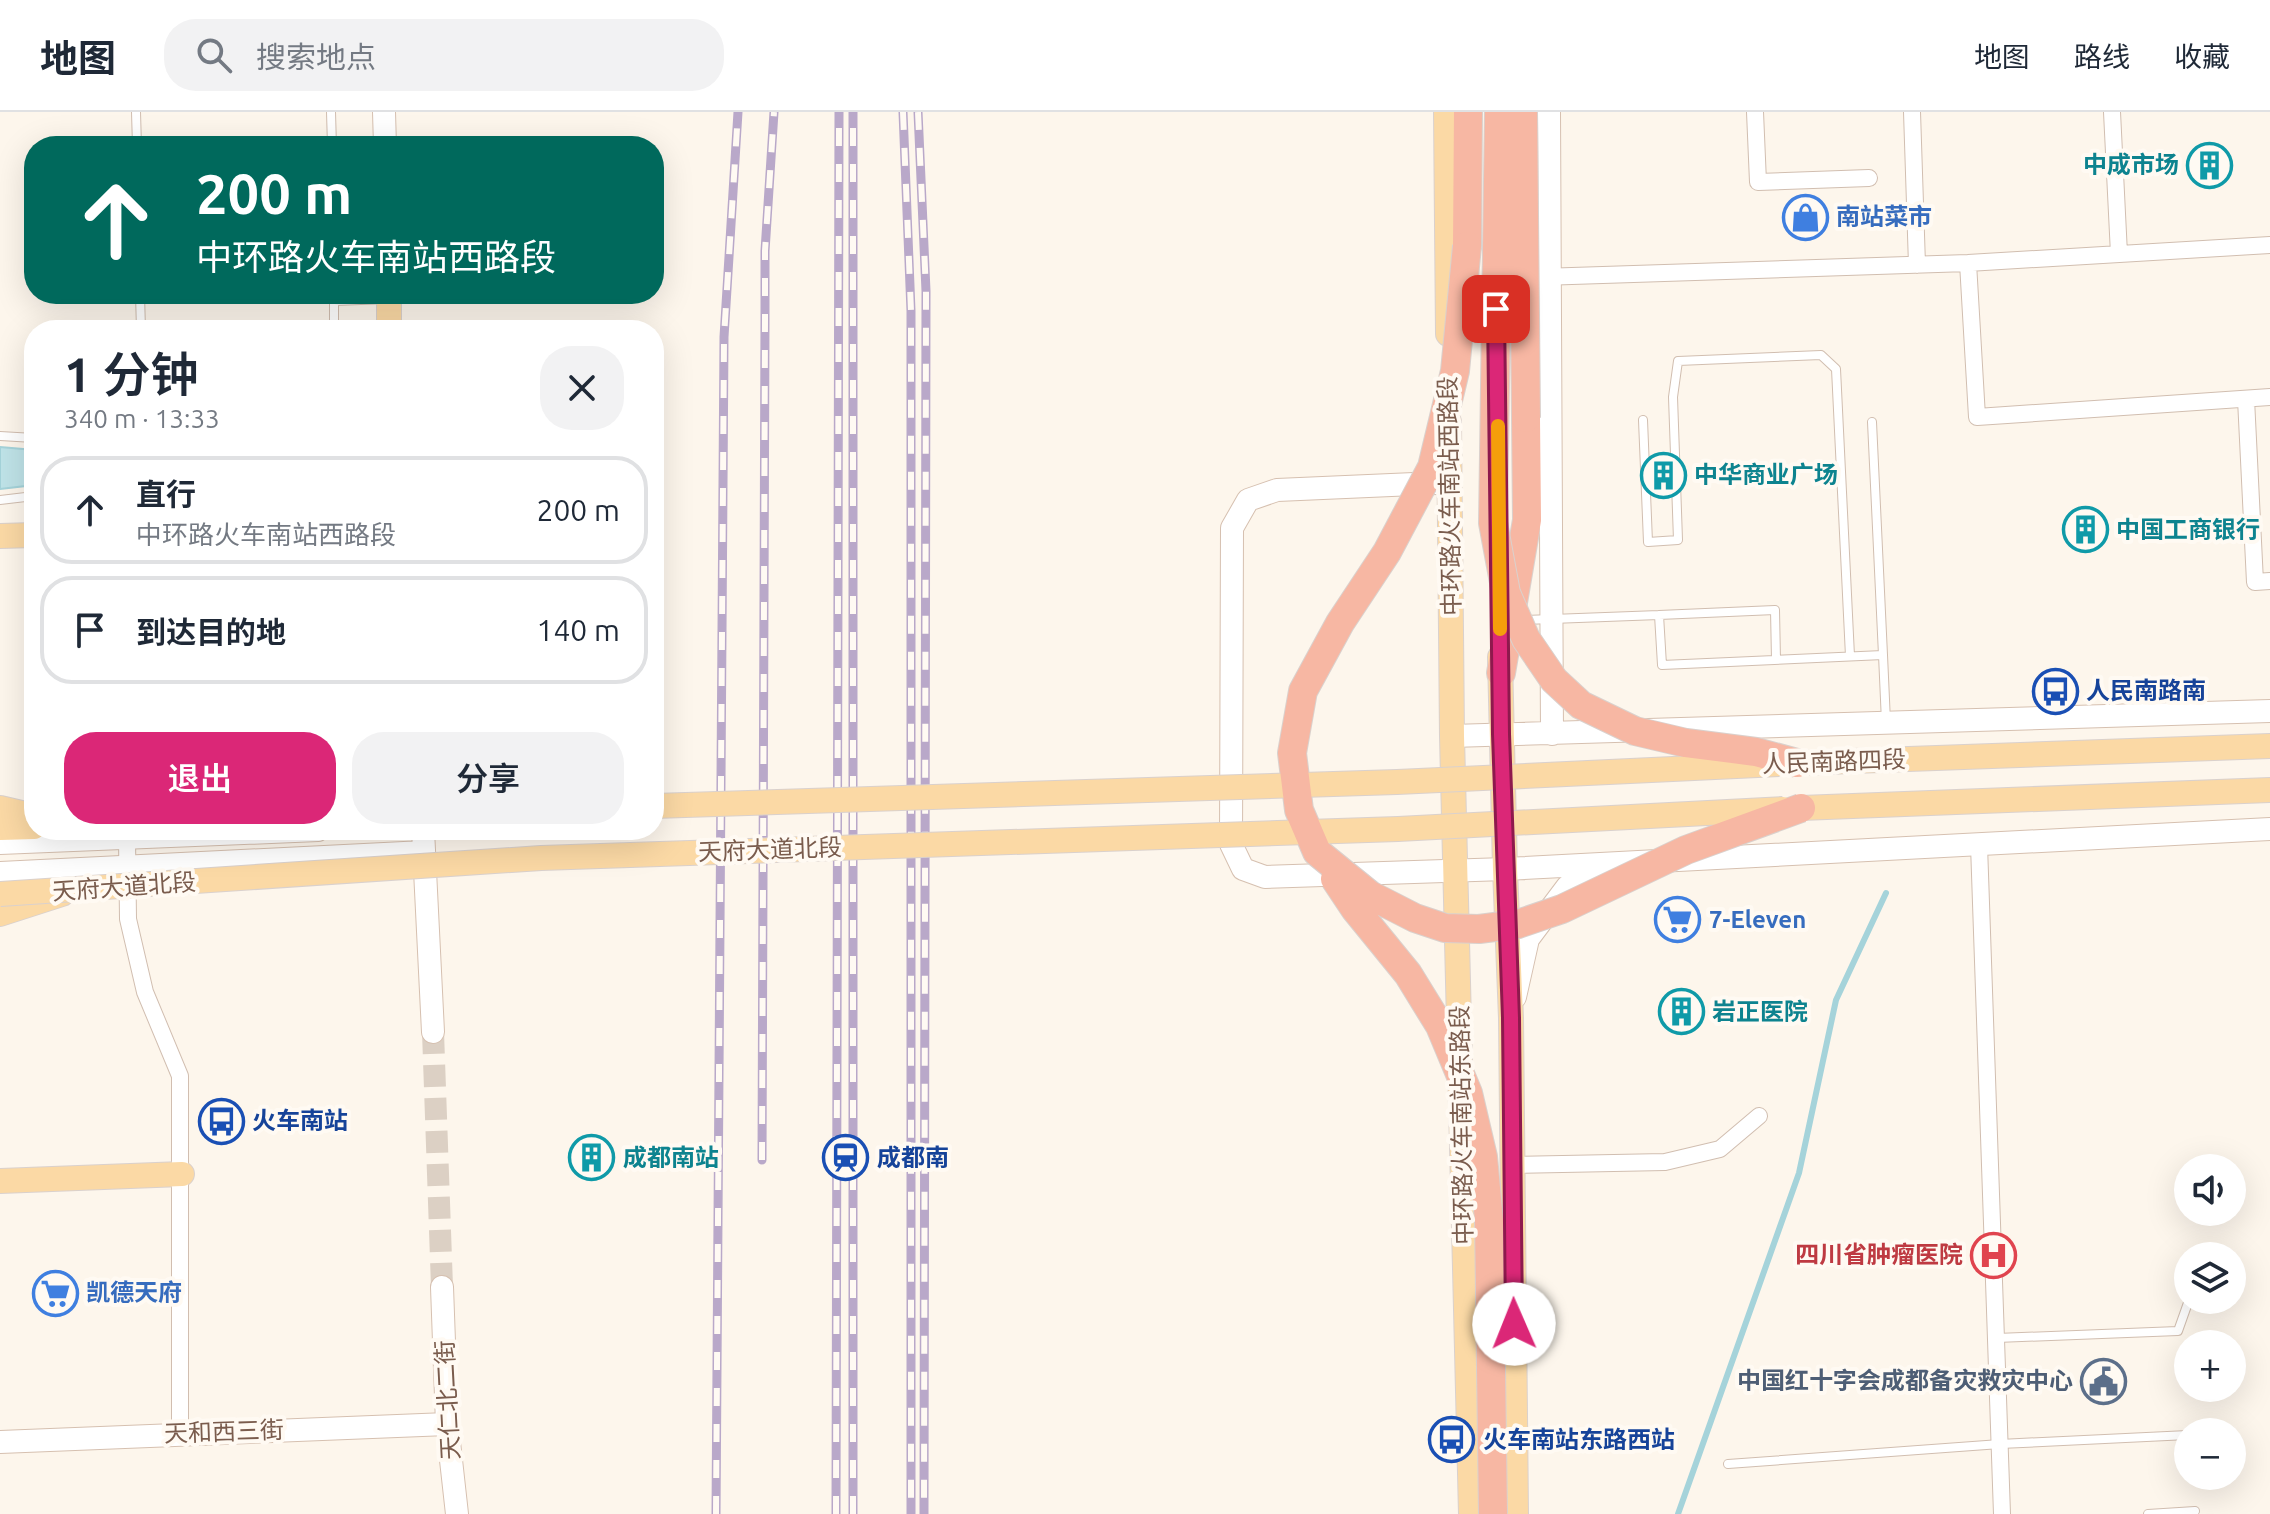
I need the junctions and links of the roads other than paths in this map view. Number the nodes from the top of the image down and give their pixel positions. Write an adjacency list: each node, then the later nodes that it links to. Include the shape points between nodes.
1 (136, 112): 12 (lane)
2 (331, 112): 13 (lane)
3 (384, 112): 14 (street)
4 (1446, 112): 28 (main road, 中环路火车南站西路段)
5 (1468, 112): 63 (highway, bridge, via 1467,246 1455,371 1432,467 1303,691 1292,753 1299,810)
6 (1498, 112): 20 (main road, 中环路火车南站西路段); 47 (highway, bridge, via 1493,523 1506,593 1526,639 1554,680 1581,705 1635,731)
7 (1523, 112): 36 (highway, bridge, via 1527,520)
8 (1549, 112): 21 (street)
9 (1755, 112): 15 (street, via 1758,182)
10 (1912, 112): 19 (street)
11 (2112, 112): 17 (street)
12 (137, 136)
13 (332, 136)
14 (385, 136)
15 (1869, 178)
16 (2270, 245): 17 (street)
17 (2119, 254): 18 (street)
18 (1968, 263): 19 (street); 23 (street, via 1977,417)
19 (1917, 265): 21 (street)
20 (1496, 277): 21 (street); 36 (main road, 中环路火车南站西路段)
21 (1550, 277): 35 (street)
22 (2270, 397): 23 (street)
23 (2246, 399): 33 (street, via 2255,582)
24 (1643, 420): 38 (lane, via 1648,542 1678,540 1673,397 1678,361 1821,355 1836,369)
25 (1872, 422): 37 (lane)
26 (0, 436): 27 (lane)
27 (24, 437)
28 (1450, 483): 45 (main road, 中环路火车南站西路段); 67 (street, via 1277,490 1248,500 1232,528 1231,844 1243,869 1265,877)
29 (24, 497): 30 (lane)
30 (0, 500)
31 (24, 535): 32 (main road)
32 (0, 536)
33 (2270, 581)
34 (1659, 615): 35 (lane); 39 (lane, via 1662,665); 39 (lane, via 1775,610)
35 (1550, 619): 36 (lane); 44 (street)
36 (1505, 621): 40 (highway)
37 (1883, 655): 38 (lane); 42 (lane)
38 (1850, 656): 39 (lane)
39 (1776, 660)
40 (1501, 673): 43 (main road)
41 (2270, 711): 42 (street, 人民南路四段)
42 (1887, 723): 44 (street, 人民南路四段)
43 (1501, 734): 44 (street, 人民南路四段); 45 (street, 人民南路四段); 66 (main road, 中环路火车南站东路段)
44 (1552, 734)
45 (1452, 736): 67 (main road, 中环路火车南站东路段)
46 (2270, 746): 47 (main road, 人民南路四段)
47 (1797, 763): 48 (main road, 人民南路四段, bridge)
48 (1397, 782): 50 (main road, 天府大道北段, bridge)
49 (2270, 790): 52 (main road, 人民南路四段)
50 (664, 806)
51 (0, 808): 53 (main road)
52 (1801, 808): 56 (main road, 人民南路四段, bridge); 63 (highway, bridge, via 1686,850 1562,909 1518,924 1479,929 1445,928 1415,918 1370,895)
53 (24, 814)
54 (24, 827): 55 (main road)
55 (0, 828)
56 (1398, 829): 69 (main road, 天府大道北段, bridge, via 541,858)
57 (2270, 829): 62 (street)
58 (76, 840): 61 (street)
59 (127, 840): 65 (street)
60 (424, 841): 65 (street); 73 (street)
61 (0, 843)
62 (1979, 845): 64 (street); 80 (street)
63 (1317, 852): 90 (highway, bridge, via 1408,974 1440,1026 1468,1093 1483,1157 1489,1220)
64 (1605, 863): 66 (street); 72 (street, via 1567,887 1528,939)
65 (128, 867): 68 (street); 76 (street, via 128,919 142,977 180,1076)
66 (1505, 869): 67 (street); 72 (main road, 中环路火车南站东路段)
67 (1456, 871): 89 (main road, 中环路火车南站东路段)
68 (0, 873)
69 (72, 891): 70 (main road, 天府大道北段, bridge); 71 (main road)
70 (0, 894)
71 (0, 914)
72 (1511, 1018): 75 (main road, 中环路火车南站东路段)
73 (433, 1032)
74 (1759, 1116): 75 (street, via 1720,1149 1665,1162)
75 (1512, 1165): 91 (main road, 中环路火车南站东路段)
76 (182, 1174): 77 (main road); 82 (street)
77 (0, 1181)
78 (442, 1287): 81 (street, 天仁北二街)
79 (2184, 1314): 80 (lane, via 2178,1331)
80 (1997, 1338): 85 (street)
81 (447, 1424): 82 (street, 天和西三街); 88 (street, 天仁北二街)
82 (180, 1434): 84 (street, 天和西三街)
83 (2174, 1436): 85 (lane)
84 (0, 1442)
85 (2000, 1444): 86 (lane); 92 (street)
86 (1728, 1464)
87 (2195, 1511): 93 (lane)
88 (457, 1514)
89 (1471, 1514)
90 (1493, 1514)
91 (1516, 1514)
92 (2002, 1514)
93 (2148, 1514)

